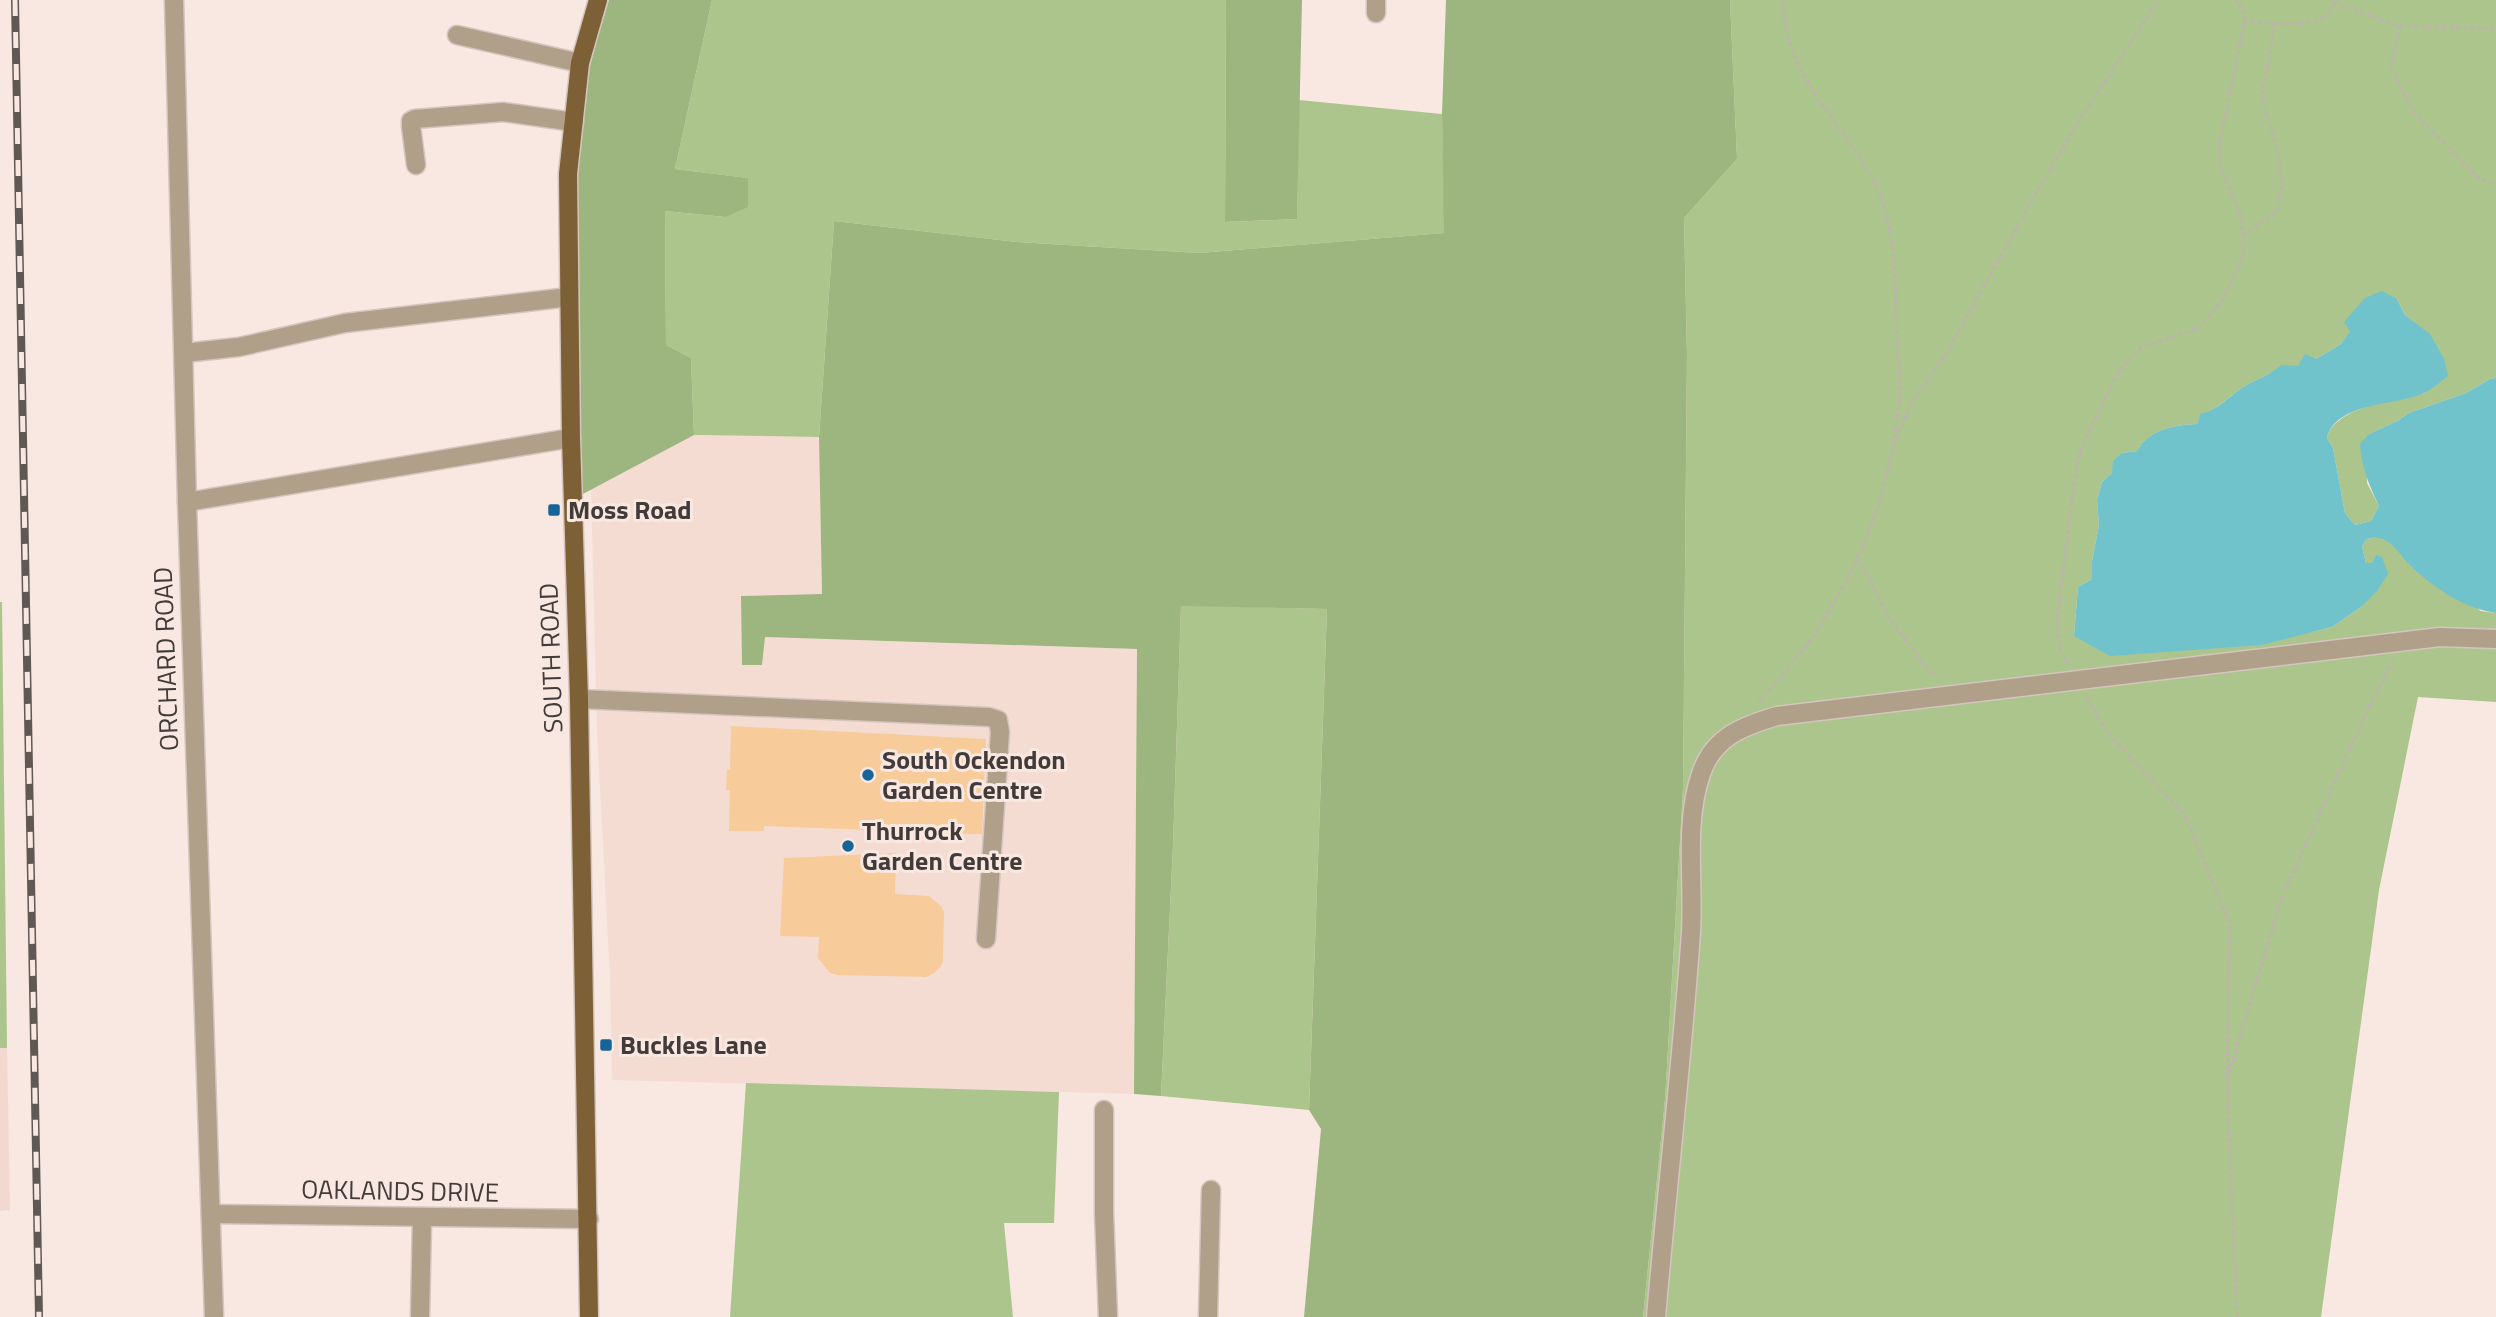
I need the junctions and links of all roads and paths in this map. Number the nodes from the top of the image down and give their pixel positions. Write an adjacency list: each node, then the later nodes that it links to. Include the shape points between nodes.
1 (174, 0): 18 (street, ORCHARD ROAD)
2 (598, 0): 12 (main road, SOUTH ROAD)
3 (1782, 0): 20 (path, via 1795,57 1874,181 1888,222 1896,279 1899,397)
4 (2158, 0): 20 (path, via 2069,137 1910,407)
5 (2236, 0): 7 (path, via 2245,13)
6 (2334, 1): 8 (path, via 2328,16 2311,23); 9 (path)
7 (2244, 20): 8 (path); 16 (path, via 2219,145 2219,164 2242,219)
8 (2274, 24): 16 (path, via 2262,88 2280,159 2281,188 2276,213)
9 (2399, 26): 10 (path); 15 (path, via 2391,67 2413,111 2477,177)
10 (2496, 29)
11 (457, 35): 12 (street)
12 (580, 63): 13 (main road, SOUTH ROAD)
13 (573, 122): 14 (street, via 503,112 415,119 411,126); 17 (main road, SOUTH ROAD, via 568,174)
14 (416, 165)
15 (2496, 185)
16 (2243, 235): 25 (path, via 2243,257 2214,313 2199,328 2138,348 2118,374 2081,448 2057,619 2060,649)
17 (569, 297): 18 (street, via 345,323 239,347); 19 (main road, SOUTH ROAD)
18 (184, 353): 21 (street, ORCHARD ROAD)
19 (571, 439): 21 (street); 27 (main road, SOUTH ROAD)
20 (1893, 447): 22 (path)
21 (187, 502): 33 (street, ORCHARD ROAD)
22 (1859, 558): 26 (path, via 1889,618); 28 (path, via 1810,640)
23 (2496, 639): 24 (street)
24 (2404, 641): 25 (street); 30 (path, via 2281,897)
25 (2078, 680): 26 (street); 30 (path, via 2105,730 2185,816 2230,924)
26 (1952, 695): 41 (street, via 1777,716 1746,725 1721,741 1701,772 1694,802 1691,930)
27 (579, 699): 29 (street, via 640,706 998,720); 35 (main road, SOUTH ROAD)
28 (1757, 704)
29 (986, 939)
30 (2227, 1080): 42 (path)
31 (1104, 1110): 39 (street)
32 (1211, 1190): 40 (street)
33 (211, 1214): 34 (street, OAKLANDS DRIVE); 36 (street, ORCHARD ROAD)
34 (422, 1218): 35 (street, OAKLANDS DRIVE); 37 (street)
35 (589, 1219): 38 (main road, SOUTH ROAD)
36 (214, 1317)
37 (420, 1317)
38 (589, 1317)
39 (1108, 1317)
40 (1208, 1317)
41 (1656, 1317)
42 (2237, 1317)

